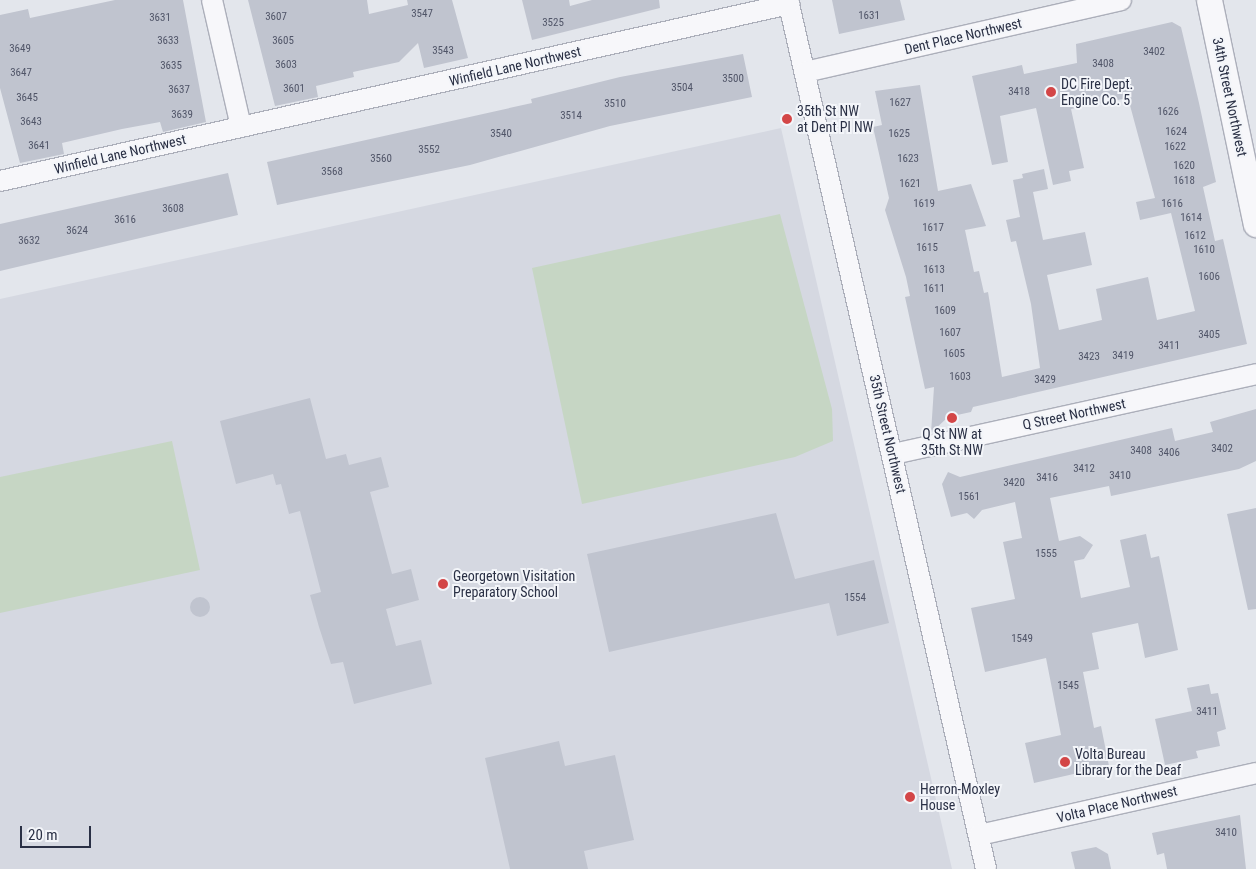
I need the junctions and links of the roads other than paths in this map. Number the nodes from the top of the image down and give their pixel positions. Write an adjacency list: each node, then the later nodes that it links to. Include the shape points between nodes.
1 (212, 0): 6 (street)
2 (1121, 0): 5 (street, Dent Place Northwest)
3 (1209, 0): 8 (street, 34th Street Northwest)
4 (788, 2): 5 (street, 35th Street Northwest); 6 (street, Winfield Lane Northwest)
5 (805, 72): 10 (street, 35th Street Northwest)
6 (241, 127): 7 (street, Winfield Lane Northwest)
7 (0, 181)
8 (1256, 224)
9 (1256, 374): 10 (street, Q Street Northwest)
10 (892, 454): 12 (street, 35th Street Northwest)
11 (1256, 773): 12 (street, Volta Place Northwest)
12 (978, 835): 13 (street, 35th Street Northwest)
13 (986, 869)

